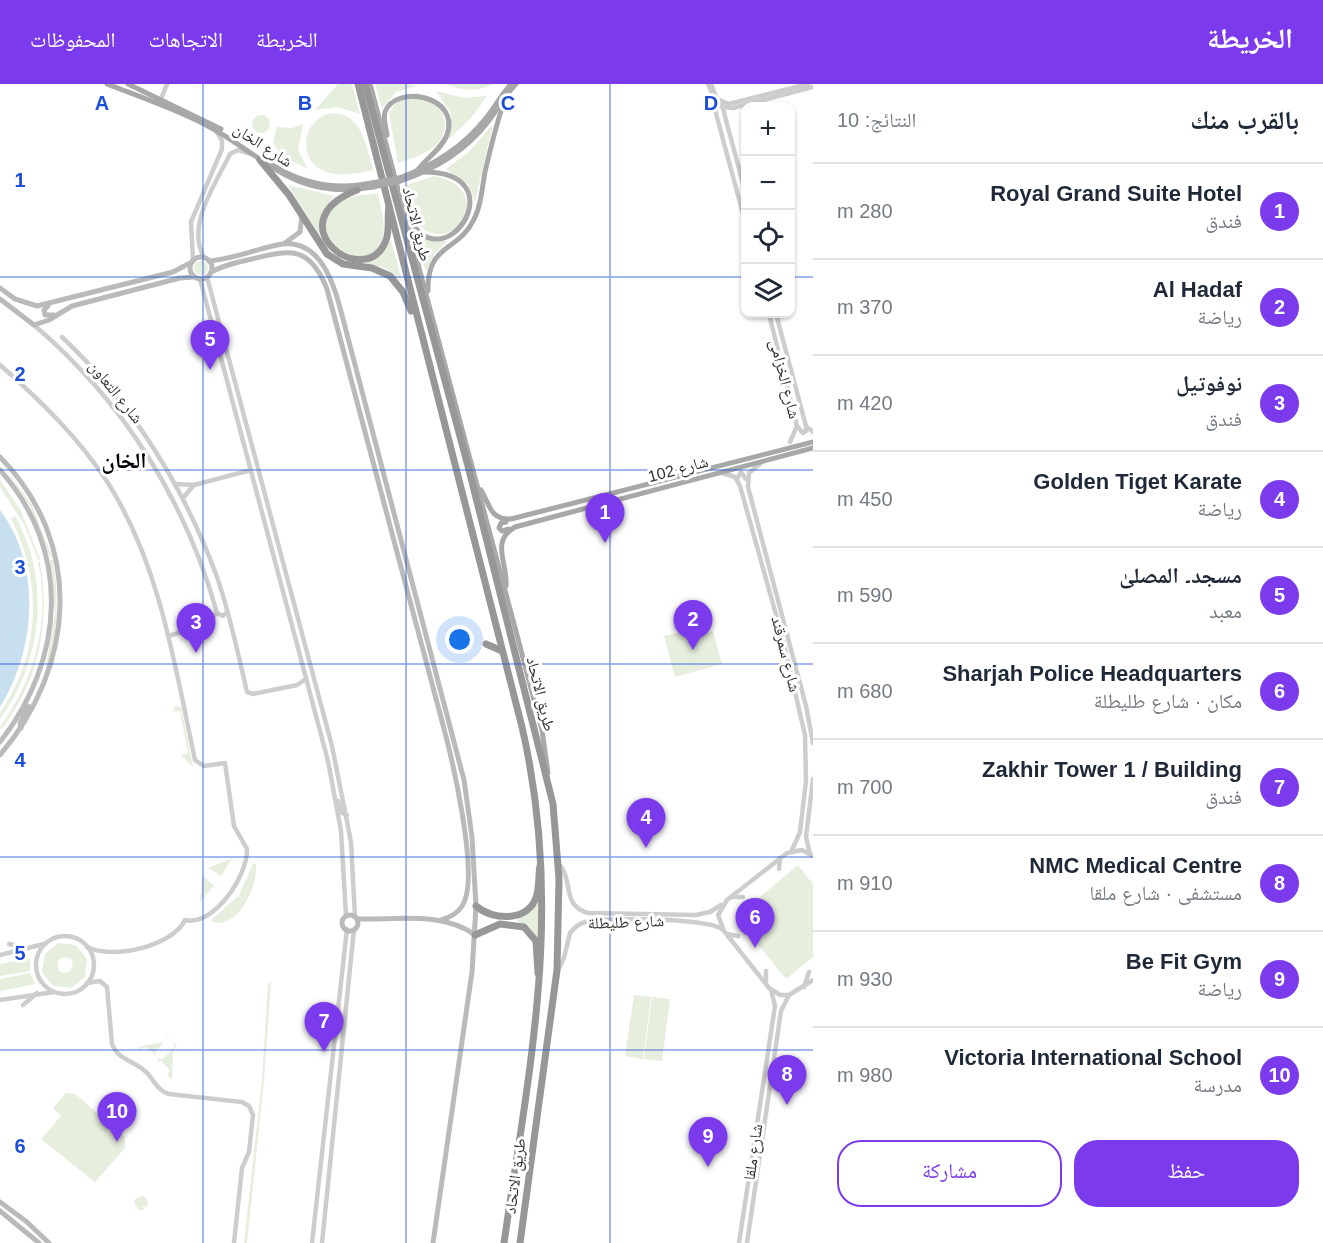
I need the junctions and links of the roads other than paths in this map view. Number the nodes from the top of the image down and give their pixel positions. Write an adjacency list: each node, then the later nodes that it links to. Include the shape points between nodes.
1 (107, 84): 16 (main road, شارع الخان)
2 (128, 84): 14 (main road, شارع الخان)
3 (167, 84): 14 (street)
4 (358, 84): 21 (highway)
5 (365, 84): 21 (highway)
6 (370, 84): 17 (main road)
7 (511, 84): 22 (main road, شارع الخان, via 465,141)
8 (516, 84): 13 (main road, شارع الخان)
9 (710, 84): 12 (street); 15 (street)
10 (808, 84): 15 (street)
11 (813, 87): 15 (street, via 733,108)
12 (711, 95): 15 (street); 31 (street)
13 (506, 96): 23 (main road, شارع الخان, via 468,144); 40 (main road, via 493,135 476,215 466,232 433,262 428,276)
14 (161, 99): 27 (main road, شارع الخان, via 209,122 294,176 332,186)
15 (722, 104): 25 (street)
16 (216, 130): 18 (street); 19 (main road, شارع الخان)
17 (387, 146): 22 (main road, via 385,115 393,98 412,90 437,98 448,117 447,135); 29 (main road)
18 (222, 147): 24 (street, via 228,151); 35 (street, via 191,222)
19 (253, 154): 20 (main road, شارع الخان); 24 (street, via 232,152)
20 (260, 160): 28 (main road, شارع الخان, via 300,183 332,190); 32 (highway)
21 (384, 165): 30 (highway, طريق الاتحاد); 92 (highway, طريق الاتحاد)
22 (417, 171): 26 (main road, شارع الخان)
23 (424, 172): 26 (main road, شارع الخان); 29 (main road, via 447,174 464,186 470,207 462,227 447,237 425,236 415,228)
24 (220, 175): 34 (street, via 197,228 197,241)
25 (741, 176)
26 (400, 179): 27 (main road, شارع الخان, bridge)
27 (373, 185): 28 (main road, شارع الخان)
28 (357, 190): 30 (highway, via 334,201 323,220 328,244 344,257 365,258 382,246 387,239)
29 (402, 201): 40 (main road)
30 (390, 205): 51 (highway, طريق الاتحاد)
31 (742, 210)
32 (302, 213): 33 (main road, via 298,234); 51 (highway, via 331,257 348,265 376,269 394,280 406,297)
33 (283, 243): 34 (main road); 53 (main road, via 304,248 324,266 336,292)
34 (207, 259): 35 (main road); 36 (main road)
35 (192, 262): 37 (main road, via 191,271); 41 (main road, via 173,272)
36 (209, 274): 37 (main road); 47 (main road, via 279,252 302,255 319,270); 95 (street)
37 (197, 278): 42 (main road, via 180,278); 66 (street)
38 (0, 288): 41 (main road, via 35,306)
39 (0, 299): 43 (main road, شارع التعاون)
40 (428, 299): 72 (main road)
41 (61, 301): 42 (main road, via 46,307 45,315)
42 (67, 308): 48 (main road)
43 (17, 311): 44 (main road); 48 (main road, شارع التعاون)
44 (12, 317)
45 (770, 318): 54 (street, شارع الخزامى)
46 (777, 318): 56 (street, شارع الخزامى)
47 (337, 324): 53 (main road); 110 (main road, via 459,793 467,893 458,911)
48 (34, 325): 49 (street, شارع التعاون)
49 (39, 330): 50 (street); 52 (street, شارع التعاون)
50 (34, 336)
51 (421, 336): 85 (highway, طريق الاتحاد)
52 (56, 344): 69 (street, شارع التعاون, via 63,336 92,368 130,415); 82 (street, شارع التعاون, via 119,414 160,474 190,534)
53 (350, 346): 105 (main road, via 459,760 471,829)
54 (778, 348): 56 (street, via 786,369); 57 (street, شارع الخزامى)
55 (0, 365): 83 (street, via 76,440 109,484 139,544)
56 (791, 369): 58 (street, شارع الخزامى)
57 (797, 426): 58 (street, via 804,433); 60 (street, شارع الخزامى)
58 (806, 426): 59 (street, شارع الخزامى)
59 (813, 432)
60 (790, 442)
61 (813, 442): 74 (main road, شارع 102)
62 (813, 448): 64 (main road, شارع 102)
63 (0, 457): 88 (main road, via 41,517 54,552 60,593 60,624 51,667 37,703)
64 (762, 461): 67 (main road, شارع 102); 73 (street, via 750,471)
65 (0, 470): 87 (main road, via 34,522 45,550 50,582 47,649)
66 (251, 470): 71 (street); 86 (street)
67 (719, 472): 68 (street); 79 (main road, شارع 102)
68 (737, 480): 73 (street, via 738,474 744,473); 96 (street, شارع سمرقند, via 782,636 805,735 806,781 800,832)
69 (175, 484): 71 (street); 76 (street, شارع التعاون)
70 (627, 484): 74 (main road)
71 (194, 485): 76 (street)
72 (478, 487): 78 (main road, شارع 102, via 496,517 508,520); 80 (main road)
73 (748, 487): 90 (street, شارع سمرقند)
74 (620, 493): 77 (main road, شارع 102)
75 (583, 497): 77 (main road)
76 (183, 498): 81 (street, شارع التعاون)
77 (591, 500): 78 (main road, شارع 102)
78 (525, 514): 79 (main road, via 501,523 499,528 504,531)
79 (515, 526): 80 (main road, via 507,531 501,545)
80 (506, 591): 92 (main road, via 542,730)
81 (227, 612): 82 (street, via 223,616); 86 (street, شارع التعاون, via 247,692 294,685)
82 (218, 613): 83 (street, via 205,625)
83 (167, 634): 120 (street, via 195,760 202,766 225,763 233,822 247,846 246,859 223,901 199,920 185,920 177,932 161,943 109,953)
84 (486, 644): 85 (highway)
85 (502, 651): 98 (highway, طريق الاتحاد, via 530,760)
86 (306, 679): 94 (street)
87 (29, 698): 88 (main road); 89 (main road)
88 (21, 728): 91 (main road)
89 (0, 742)
90 (813, 743)
91 (0, 756)
92 (548, 775): 100 (highway, طريق الاتحاد)
93 (813, 779): 97 (street, via 806,837)
94 (336, 799): 95 (street); 108 (street)
95 (347, 815): 109 (street)
96 (792, 850): 97 (street); 99 (street)
97 (812, 855)
98 (543, 858): 105 (highway, via 537,895 525,911 496,916); 127 (highway, طريق الاتحاد)
99 (780, 858): 101 (street); 102 (street)
100 (559, 864): 106 (street, شارع طليطلة, via 572,902 585,912); 123 (highway, طريق الاتحاد)
101 (778, 869)
102 (731, 897): 103 (street); 104 (street)
103 (743, 897)
104 (723, 904): 107 (street, شارع طليطلة, via 706,914); 115 (street, via 719,919)
105 (476, 906): 116 (main road)
106 (598, 914): 107 (street, شارع طليطلة); 111 (street, via 588,917)
107 (687, 914): 112 (street, via 687,918)
108 (346, 916): 109 (main road); 113 (main road, via 343,923)
109 (356, 918): 110 (main road); 114 (main road)
110 (441, 920): 116 (main road)
111 (595, 921): 112 (street, شارع طليطلة); 123 (street, شارع طليطلة, via 581,923 570,933)
112 (675, 921): 115 (street, شارع طليطلة, via 709,923)
113 (347, 929): 114 (main road); 142 (street)
114 (354, 929): 143 (street)
115 (726, 932): 117 (street, شارع طليطلة); 129 (street)
116 (475, 935): 127 (highway, via 487,927 504,924 527,930 536,942); 144 (main road)
117 (738, 936)
118 (47, 943): 120 (street, via 69,937); 121 (street); 132 (street, via 39,954 37,970 41,982)
119 (9, 944): 121 (street)
120 (87, 947): 128 (street, via 94,966)
121 (29, 949): 122 (street)
122 (0, 955)
123 (557, 970): 146 (highway, طريق الاتحاد)
124 (766, 971): 129 (street)
125 (809, 972): 130 (street)
126 (813, 980): 130 (street)
127 (541, 982): 145 (highway, طريق الاتحاد)
128 (87, 983): 132 (street, via 74,993); 141 (street, via 100,981 107,987 116,1051 145,1071 160,1090 242,1102 250,1108 249,1150 242,1168)
129 (766, 984): 131 (street)
130 (804, 987): 134 (street)
131 (771, 990): 134 (street); 147 (street, شارع ملقا, via 774,1006)
132 (55, 992): 133 (street)
133 (37, 993): 135 (street); 136 (street)
134 (789, 995): 148 (street, شارع ملقا, via 781,1011)
135 (0, 1000)
136 (23, 1005)
137 (0, 1202): 140 (main road)
138 (0, 1211): 139 (main road)
139 (39, 1243)
140 (49, 1243)
141 (234, 1243)
142 (312, 1243)
143 (322, 1243)
144 (433, 1243)
145 (504, 1243)
146 (520, 1243)
147 (739, 1243)
148 (747, 1243)

